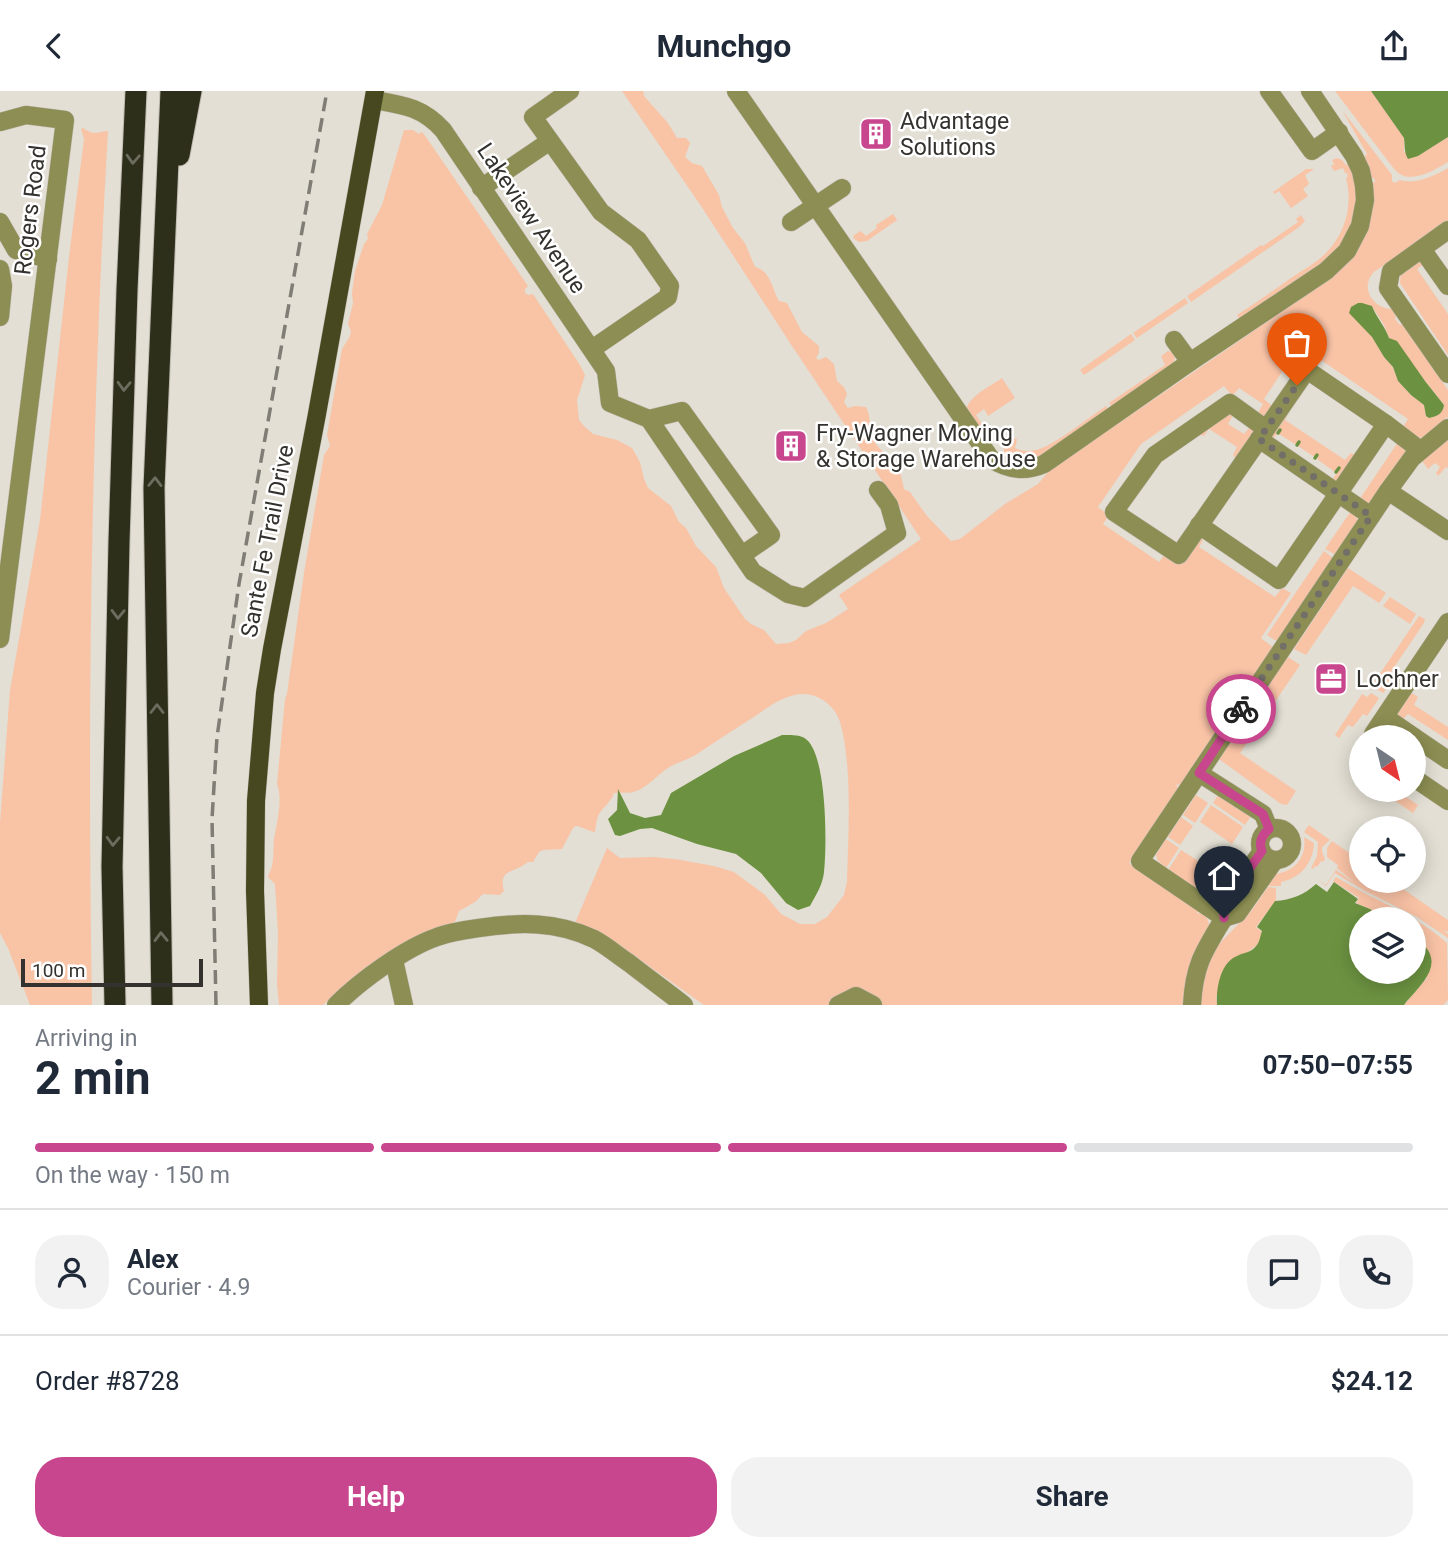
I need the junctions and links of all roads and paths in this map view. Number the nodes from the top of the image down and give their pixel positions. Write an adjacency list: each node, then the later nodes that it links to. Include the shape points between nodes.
1 (136, 91): 57 (highway, one-way to 57, via 120,504 112,867)
2 (171, 91): 18 (highway)
3 (191, 91): 18 (highway)
4 (570, 91): 11 (street, via 533,117)
5 (736, 91): 14 (street)
6 (1269, 91): 10 (street, via 1312,151)
7 (1310, 91): 10 (street)
8 (374, 95): 12 (street, Lakeview Avenue, via 433,119); 59 (main road, Sante Fe Trail Drive, via 265,693 256,801)
9 (0, 122): 21 (street, Rogers Road, via 26,115 65,120)
10 (1339, 132): 28 (street, via 1361,171 1365,200 1360,226 1347,251 1326,271)
11 (550, 141): 12 (street); 27 (street, via 601,212 638,240 670,286 668,297)
12 (481, 188): 27 (street, Lakeview Avenue)
13 (842, 188): 14 (street)
14 (815, 206): 16 (street); 28 (street, via 985,452 999,464 1017,469 1044,464)
15 (0, 222): 20 (street)
16 (791, 222)
17 (1448, 230): 19 (street)
18 (164, 236): 58 (highway, one-way to 18, via 154,488)
19 (1422, 249): 24 (street); 29 (street, via 1391,271 1388,288)
20 (16, 250): 21 (street); 22 (street)
21 (48, 259): 42 (street, Rogers Road)
22 (0, 261)
23 (0, 269): 25 (street)
24 (1448, 286)
25 (0, 317)
26 (1174, 340): 28 (street)
27 (592, 349): 30 (street, Lakeview Avenue, via 606,371 610,403)
28 (1190, 362)
29 (1448, 374)
30 (649, 419): 41 (street); 41 (street, via 682,411 771,535)
31 (1386, 424): 33 (street, via 1307,370); 34 (street); 37 (street)
32 (1448, 428): 34 (street)
33 (1262, 434): 37 (street); 39 (street); 39 (street, via 1230,403 1154,454 1114,512 1179,555)
34 (1420, 450): 36 (street)
35 (878, 490): 41 (street, via 889,505 897,533 805,598 788,594 753,572)
36 (1388, 491): 38 (street); 40 (street)
37 (1337, 495): 38 (street); 39 (street, via 1279,580)
38 (1371, 516): 50 (street)
39 (1199, 525)
40 (1448, 531)
41 (742, 555)
42 (4, 573): 44 (street, Rogers Road)
43 (1448, 622): 45 (street)
44 (1, 628)
45 (1385, 717): 46 (street); 47 (street)
46 (1379, 725)
47 (1397, 725)
48 (1426, 745): 49 (street)
49 (1448, 760)
50 (1199, 773): 53 (street, via 1263,814); 55 (street, via 1140,861)
51 (1426, 786): 52 (street)
52 (1448, 801)
53 (1269, 829): 54 (street, via 1260,842); 54 (street, via 1284,830 1292,843 1285,856)
54 (1269, 855): 55 (street, via 1237,914)
55 (1224, 918): 65 (street, via 1196,969)
56 (394, 960): 60 (street); 61 (street); 62 (street, via 440,936 494,926 543,925 579,933 604,945)
57 (115, 1005)
58 (162, 1005)
59 (259, 1005)
60 (336, 1005)
61 (404, 1005)
62 (684, 1005)
63 (838, 1005): 64 (street, via 856,996)
64 (873, 1005)
65 (1192, 1005)

